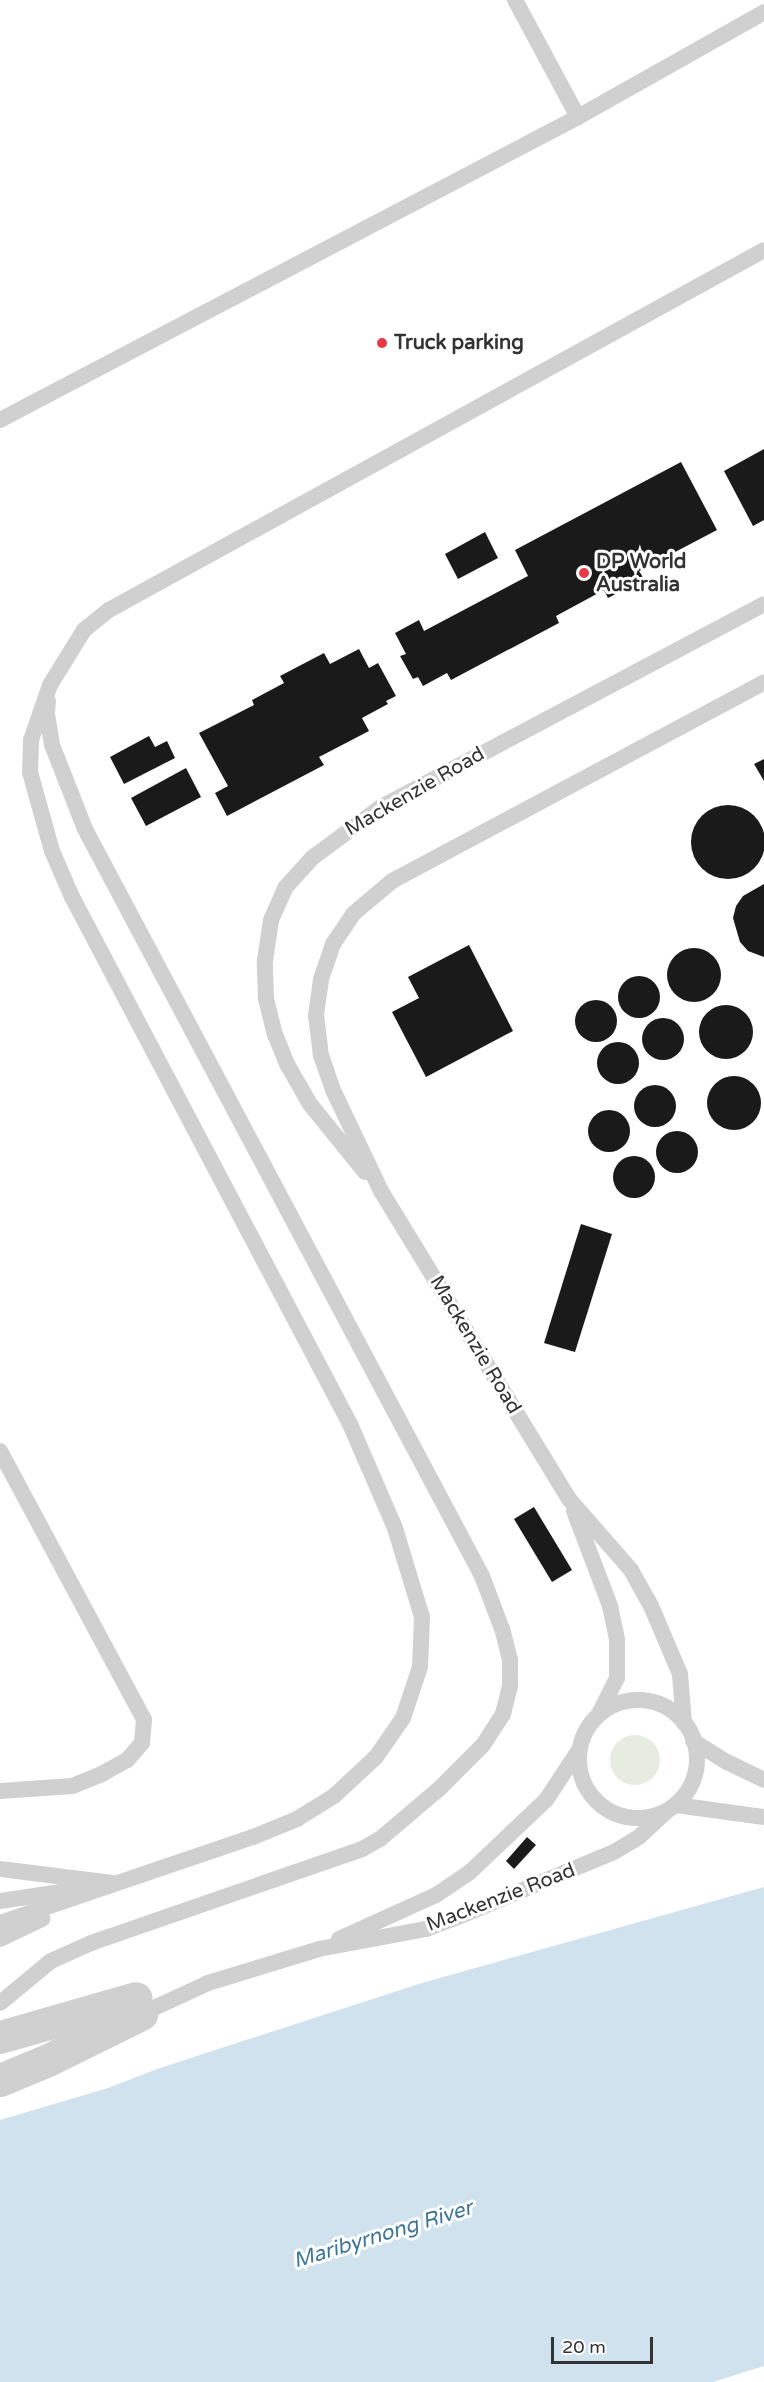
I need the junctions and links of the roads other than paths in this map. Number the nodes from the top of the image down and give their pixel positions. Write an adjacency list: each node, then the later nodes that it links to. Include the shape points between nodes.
1 (515, 0): 3 (lane)
2 (764, 12): 3 (lane)
3 (578, 117): 5 (lane)
4 (764, 250): 8 (lane, via 109,610 84,630)
5 (0, 420)
6 (764, 604): 9 (lane, Mackenzie Road, via 381,807 312,858 285,888 271,920 265,961 266,998 275,1035 310,1104)
7 (764, 682): 9 (lane, Mackenzie Road, via 392,881 353,914 333,944 321,978 316,1016 321,1056 333,1090)
8 (50, 685): 21 (lane, via 31,740 30,772 52,851 72,897 350,1424 395,1528 422,1617 420,1667 403,1718 376,1757 334,1796 297,1819); 28 (lane, via 47,712 52,745 85,829 482,1576 510,1660 510,1685 503,1714 483,1745 380,1839 362,1849 91,1943 51,1961)
9 (381, 1191): 11 (lane, Mackenzie Road)
10 (0, 1451): 17 (lane, via 144,1720 142,1743 127,1760 102,1774 72,1786)
11 (569, 1499): 12 (lane, Mackenzie Road, via 610,1606 617,1640 617,1678); 13 (lane, Mackenzie Road, via 631,1570 651,1606 680,1674)
12 (598, 1715): 13 (lane, via 618,1704 642,1700 672,1711); 15 (lane, via 586,1731)
13 (684, 1723): 14 (lane)
14 (693, 1741): 16 (lane); 18 (lane, via 697,1758 694,1775 687,1791)
15 (580, 1749): 18 (lane, via 579,1768 585,1786 596,1801 612,1812 630,1818 649,1817); 27 (lane, Mackenzie Road, via 546,1800 470,1872 436,1895)
16 (764, 1780)
17 (0, 1791)
18 (671, 1808): 19 (lane); 27 (lane, Mackenzie Road, via 639,1837 614,1852 465,1914 426,1929)
19 (764, 1816)
20 (0, 1869): 21 (lane)
21 (116, 1884): 22 (lane); 23 (lane); 24 (lane); 25 (lane); 26 (lane)
22 (0, 1891)
23 (0, 1901)
24 (0, 1913)
25 (0, 1923)
26 (0, 1938)
27 (319, 1949): 29 (lane, Mackenzie Road)
28 (0, 2003)
29 (139, 2006): 30 (street, Mackenzie Road); 31 (street, Mackenzie Road)
30 (0, 2037)
31 (2, 2074)

